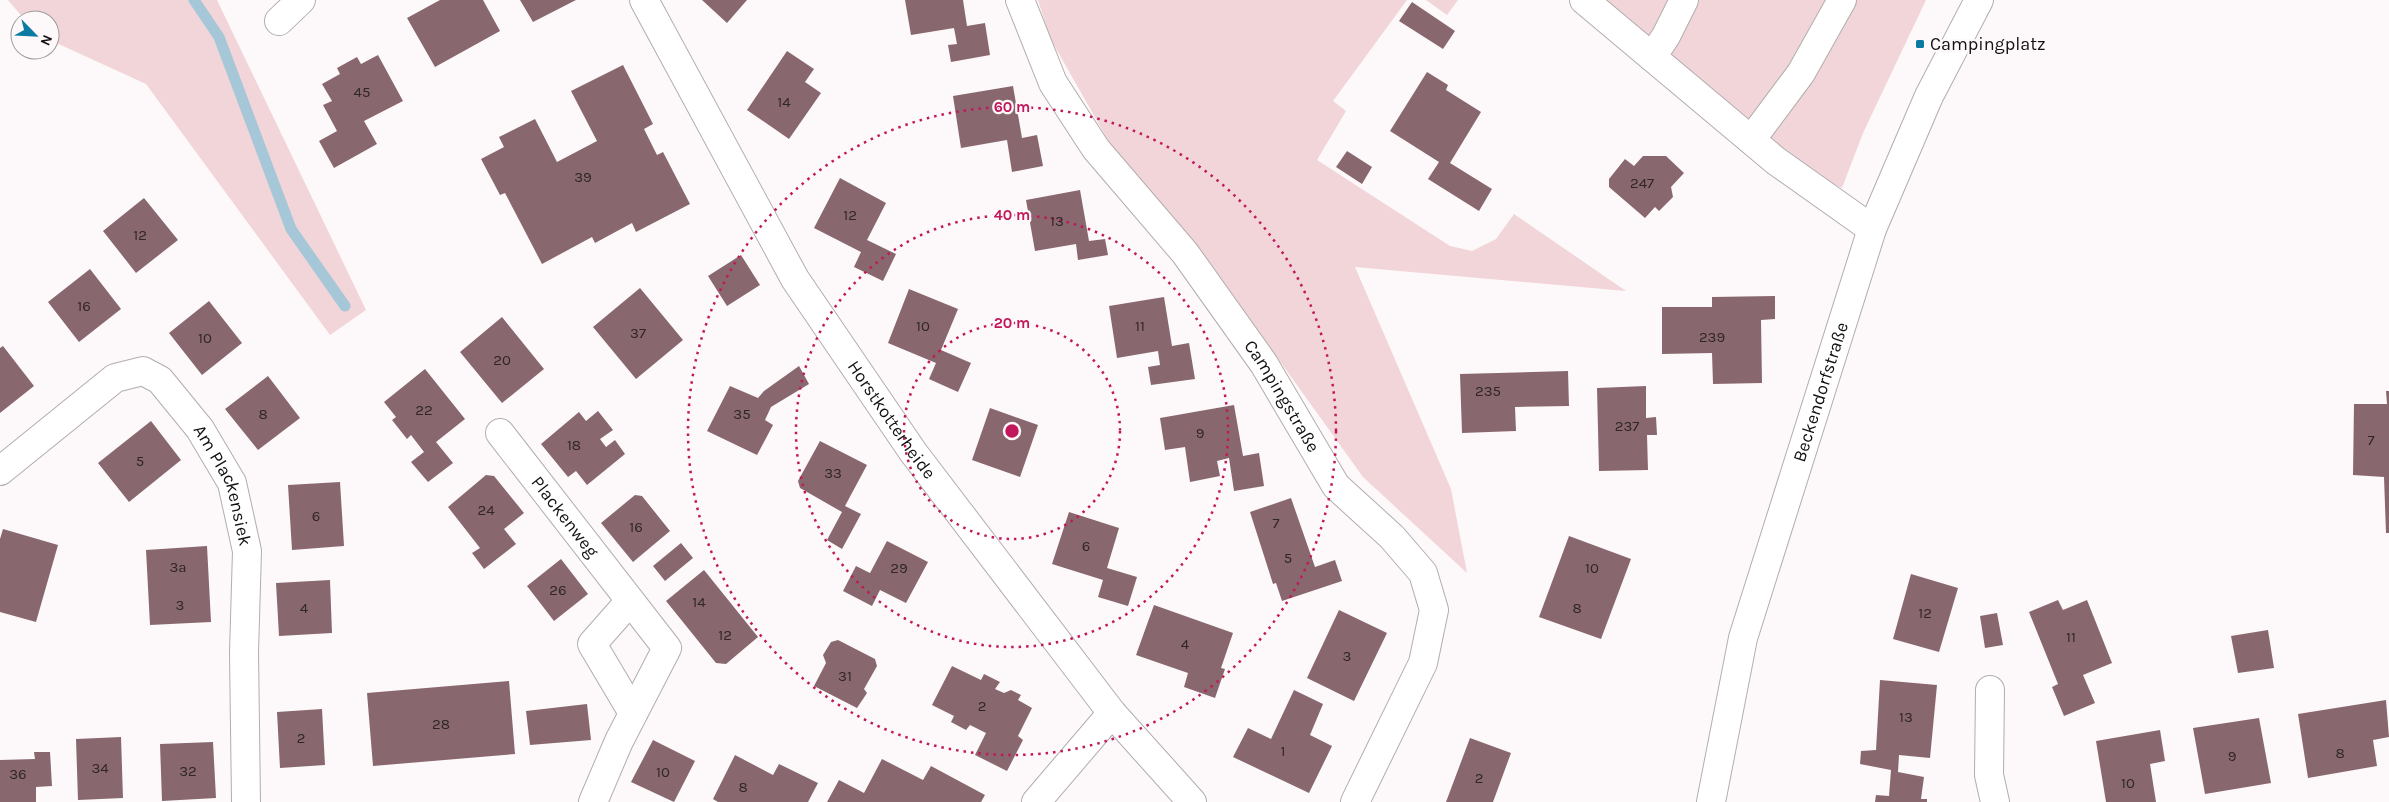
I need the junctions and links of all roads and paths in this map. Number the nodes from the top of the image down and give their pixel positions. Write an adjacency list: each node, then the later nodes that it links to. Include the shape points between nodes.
1 (301, 0): 8 (street)
2 (644, 0): 16 (street, Horstkotterheide, via 795,279 913,452)
3 (1020, 0): 22 (street, Campingstraße, via 1053,83 1096,149 1185,253 1242,332 1336,486 1392,536 1423,573 1434,610 1423,663)
4 (1584, 0): 9 (street)
5 (1684, 0): 9 (street)
6 (1842, 0): 10 (street, via 1801,73)
7 (1979, 0): 11 (street, Beckendorfstraße, via 1930,96)
8 (279, 21)
9 (1652, 57): 10 (street)
10 (1751, 140): 11 (street)
11 (1872, 229): 23 (street, Beckendorfstraße, via 1743,638)
12 (500, 433): 14 (street, Plackenweg)
13 (0, 471): 18 (street, Am Plackensiek, via 115,378 143,371 160,380 200,429 232,483 248,551 244,652)
14 (630, 601): 17 (street, Plackenweg, via 667,648); 17 (street, via 592,644)
15 (1990, 690): 24 (street, via 1989,775)
16 (1112, 713): 20 (street); 21 (street, Horstkotterheide)
17 (633, 714): 19 (street, Plackenweg)
18 (246, 802)
19 (592, 802)
20 (1036, 802)
21 (1192, 802)
22 (1355, 802)
23 (1711, 802)
24 (1995, 802)

